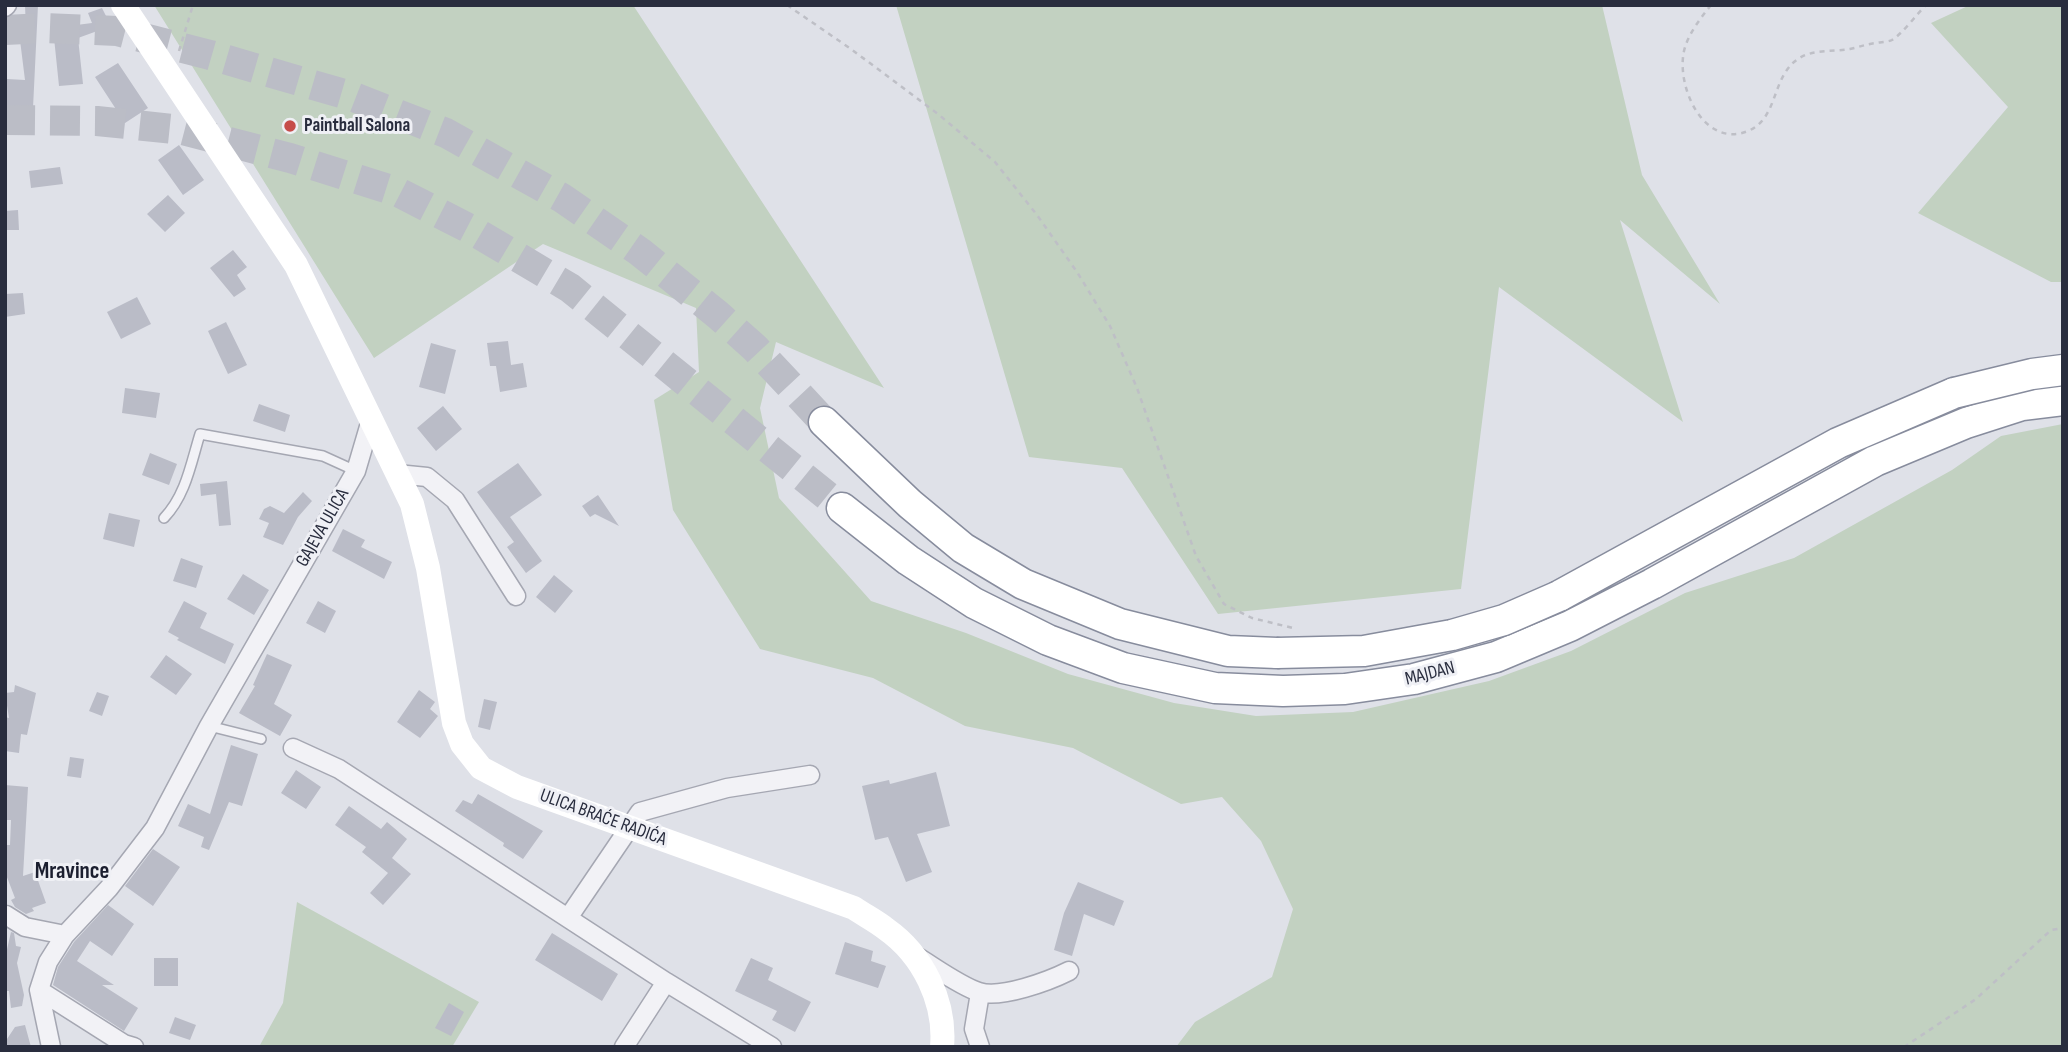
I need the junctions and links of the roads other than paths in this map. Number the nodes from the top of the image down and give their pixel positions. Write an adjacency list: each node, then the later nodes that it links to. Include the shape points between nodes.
1 (123, 5): 4 (main road, via 296,265)
2 (2063, 370): 5 (highway, MAJDAN, bridge, via 1954,393 1838,443 1559,596 1504,620 1364,651 1228,651 1120,624 1023,584 963,548)
3 (2063, 400): 8 (highway, MAJDAN, via 2022,405 1966,423 1875,461 1652,584 1496,657 1414,679 1345,689 1215,688 1124,668 1048,640 974,603 908,560)
4 (371, 420): 6 (street, GAJEVA ULICA); 7 (main road, ULICA BRAĆE RADIĆA)
5 (824, 422)
6 (356, 471): 9 (lane, via 323,456 200,433 184,488); 11 (street, GAJEVA ULICA)
7 (397, 474): 10 (street, via 427,477 455,500); 15 (main road, ULICA BRAĆE RADIĆA, via 412,504 428,568 454,723 462,744 481,768 517,788)
8 (842, 508)
9 (164, 519)
10 (516, 596)
11 (209, 726): 12 (lane); 18 (street, GAJEVA ULICA, via 155,828)
12 (261, 739)
13 (293, 748): 17 (street, via 339,769)
14 (810, 775): 15 (street, via 667,803 640,811)
15 (629, 827): 17 (street); 19 (main road, ULICA BRAĆE RADIĆA, via 853,908 888,930)
16 (5, 915): 18 (street, via 25,927)
17 (568, 918): 21 (street)
18 (65, 935): 22 (street, GAJEVA ULICA, via 48,962)
19 (913, 954): 23 (street); 28 (main road, ULICA BRAĆE RADIĆA, via 934,989 944,1027)
20 (1069, 971): 23 (street, via 1013,991)
21 (666, 982): 26 (street); 27 (street)
22 (39, 990): 24 (street); 25 (street)
23 (980, 993): 29 (street, via 974,1029)
24 (51, 1047)
25 (134, 1047)
26 (624, 1047)
27 (772, 1047)
28 (942, 1047)
29 (980, 1047)

